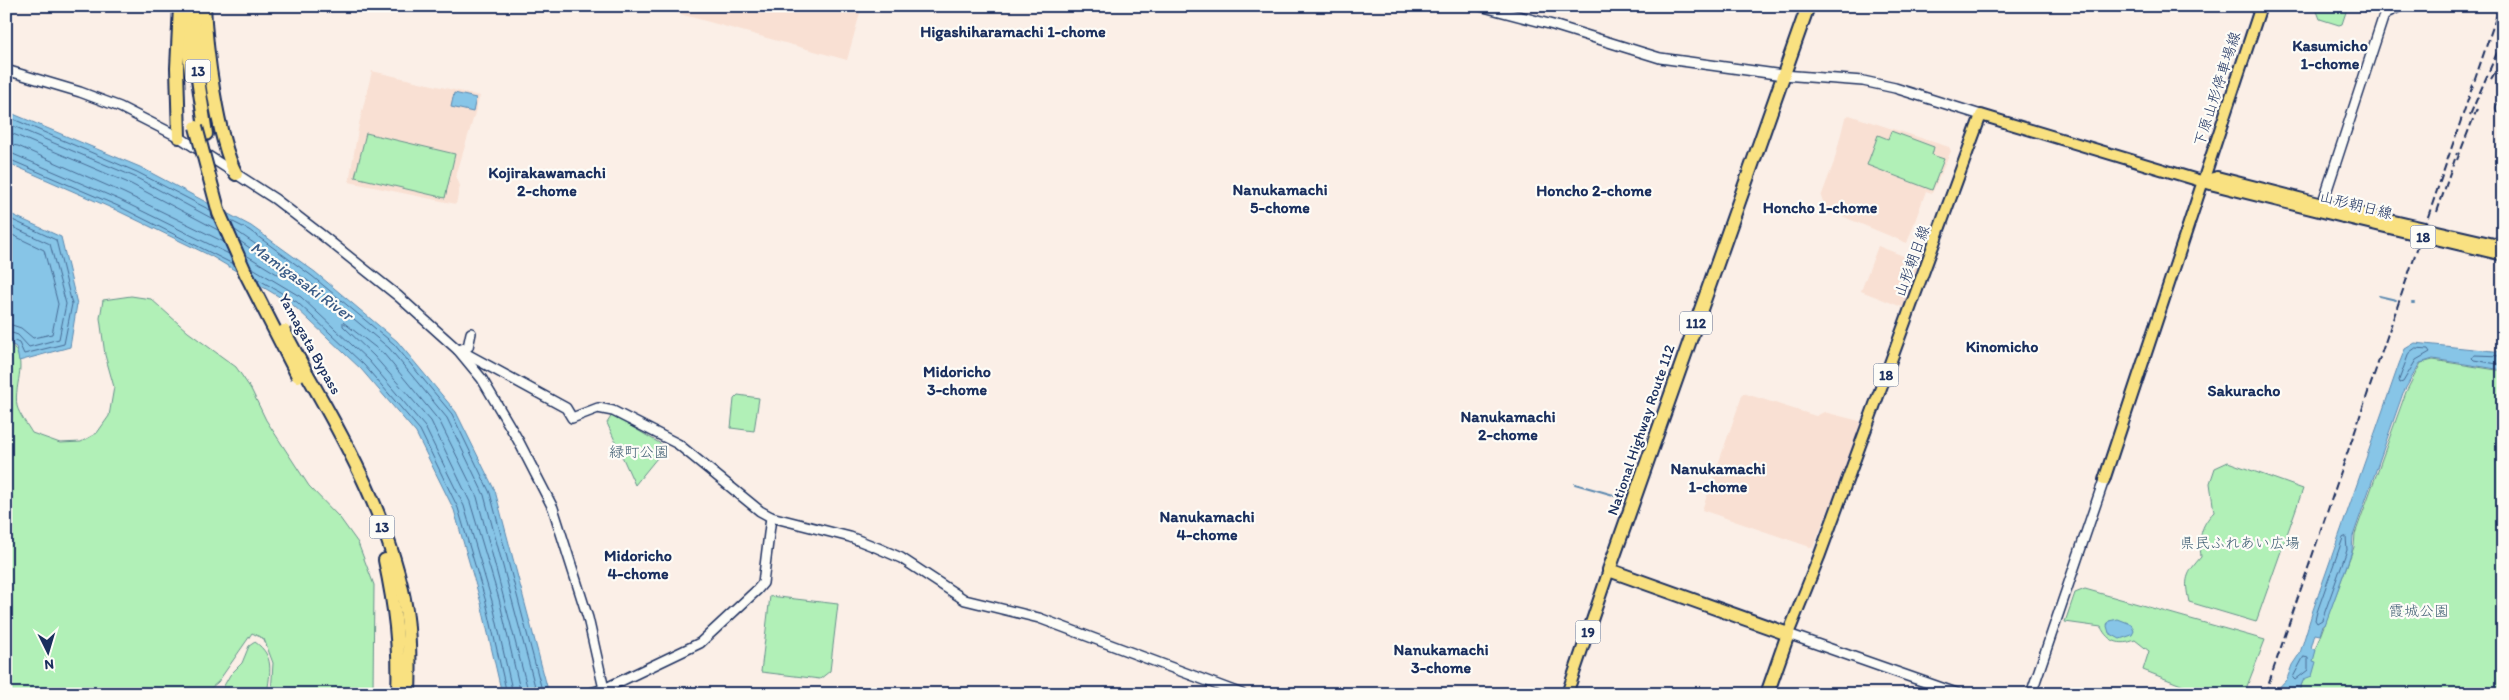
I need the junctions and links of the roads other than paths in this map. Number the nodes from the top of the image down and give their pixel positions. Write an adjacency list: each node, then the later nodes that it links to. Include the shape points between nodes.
1 (180, 6): 13 (highway, via 177,68)
2 (188, 6): 12 (highway, Yamagata Bypass / 13, via 187,40)
3 (196, 6): 12 (highway, Yamagata Bypass / 13)
4 (204, 6): 14 (highway, via 217,104 229,161)
5 (1480, 6): 10 (street, via 1660,58)
6 (1808, 6): 10 (highway, National Highway Route 112 / 112)
7 (2261, 6): 15 (main road, 下原山形停車場線)
8 (2401, 6): 16 (street, via 2383,18)
9 (6, 70): 13 (street, via 80,92)
10 (1783, 75): 11 (street, via 1863,81); 27 (highway, National Highway Route 112 / 112)
11 (1981, 115): 15 (main road, 山形朝日線 / 18); 28 (main road, 山形朝日線 / 18)
12 (201, 131): 23 (highway, Yamagata Bypass / 13, bridge, via 237,236)
13 (179, 137): 14 (street)
14 (236, 174): 21 (street, via 353,260)
15 (2202, 181): 16 (main road, 山形朝日線 / 18); 25 (main road)
16 (2321, 207): 17 (main road, 山形朝日線 / 18)
17 (2344, 214): 18 (main road, 山形朝日線 / 18, bridge); 19 (main road, 山形朝日線 / 18, bridge)
18 (2503, 246)
19 (2503, 254)
20 (471, 333): 21 (street, via 468,347)
21 (458, 350): 22 (street); 24 (street)
22 (499, 372): 24 (street, via 488,372); 26 (street, via 566,408 572,418 598,408 613,411 678,444)
23 (303, 375): 31 (highway, Yamagata Bypass / 13, via 364,502 384,557 396,610 400,657); 32 (highway, Yamagata Bypass / 13, via 338,429 370,495 392,553 406,610)
24 (482, 379): 29 (street, via 553,508 584,601)
25 (2104, 480): 37 (street)
26 (771, 517): 29 (street, via 763,583 757,590 700,643); 33 (street, via 850,537 878,548 900,558 965,600 1040,618)
27 (1609, 570): 28 (highway); 34 (main road, 19)
28 (1788, 634): 35 (highway); 36 (street)
29 (604, 689): 30 (street)
30 (590, 693)
31 (398, 694)
32 (409, 694)
33 (1242, 694)
34 (1567, 694)
35 (1767, 694)
36 (1958, 694)
37 (2031, 694)

